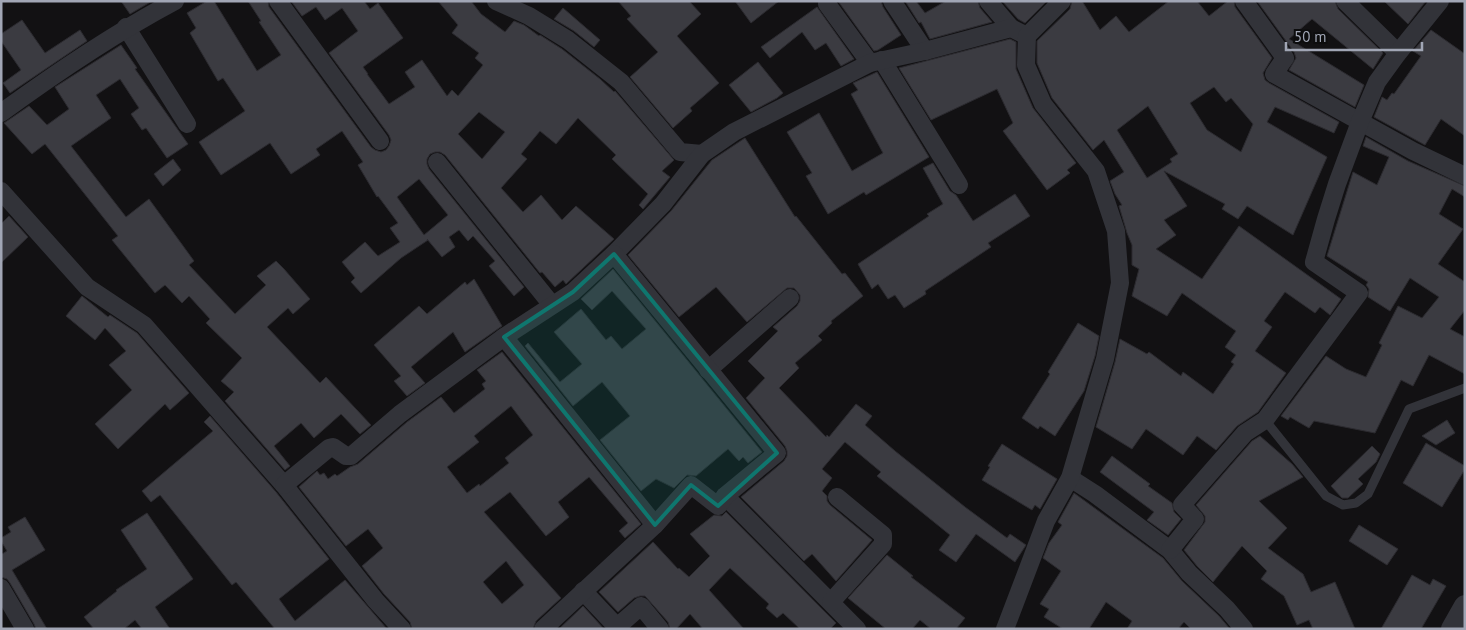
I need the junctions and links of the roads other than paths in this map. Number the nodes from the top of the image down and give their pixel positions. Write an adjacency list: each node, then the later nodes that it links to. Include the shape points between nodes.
1 (174, 1): 11 (street)
2 (278, 1): 19 (street)
3 (496, 1): 20 (street, via 529,16 568,40 621,82 680,152)
4 (892, 1): 13 (street)
5 (988, 1): 12 (street)
6 (1062, 1): 12 (street)
7 (1244, 1): 17 (street, via 1285,58 1274,74)
8 (1345, 1): 14 (street)
9 (1440, 1): 14 (street)
10 (828, 4): 15 (street)
11 (126, 27): 16 (street); 18 (street)
12 (1019, 32): 13 (street); 32 (street, via 1026,65 1043,104 1096,170 1116,231 1120,283 1105,359)
13 (925, 51): 15 (street)
14 (1398, 53): 17 (street, via 1377,82)
15 (876, 62): 20 (street, via 734,132); 23 (street)
16 (1, 113)
17 (1360, 122): 22 (street); 31 (street, via 1314,262 1359,293)
18 (187, 124)
19 (380, 141)
20 (702, 154): 25 (street, via 662,204)
21 (437, 162): 27 (street)
22 (1465, 176)
23 (960, 185)
24 (1, 191): 33 (street, via 87,287 144,325)
25 (614, 254): 27 (street, via 572,292); 29 (street)
26 (790, 298): 29 (street)
27 (552, 305): 28 (street)
28 (504, 337): 33 (street, via 400,414 351,456 329,448); 36 (street)
29 (708, 370): 34 (street, via 777,453)
30 (1465, 388): 31 (lane, via 1409,409 1368,494 1356,503 1343,505 1326,496)
31 (1265, 420): 37 (street, via 1245,433 1182,505 1195,519)
32 (1070, 478): 37 (street); 47 (street, via 1046,521)
33 (284, 485): 43 (street)
34 (725, 496): 36 (street, via 718,506 691,485); 40 (street)
35 (837, 497): 40 (street, via 884,535 884,539)
36 (655, 525): 39 (street)
37 (1170, 550): 48 (street)
38 (1, 588): 42 (street)
39 (583, 592): 44 (street); 45 (street, via 617,627 641,606)
40 (831, 602): 46 (street)
41 (1465, 606): 49 (street)
42 (25, 629)
43 (402, 629)
44 (543, 629)
45 (660, 629)
46 (857, 629)
47 (1005, 629)
48 (1244, 629)
49 (1452, 629)

